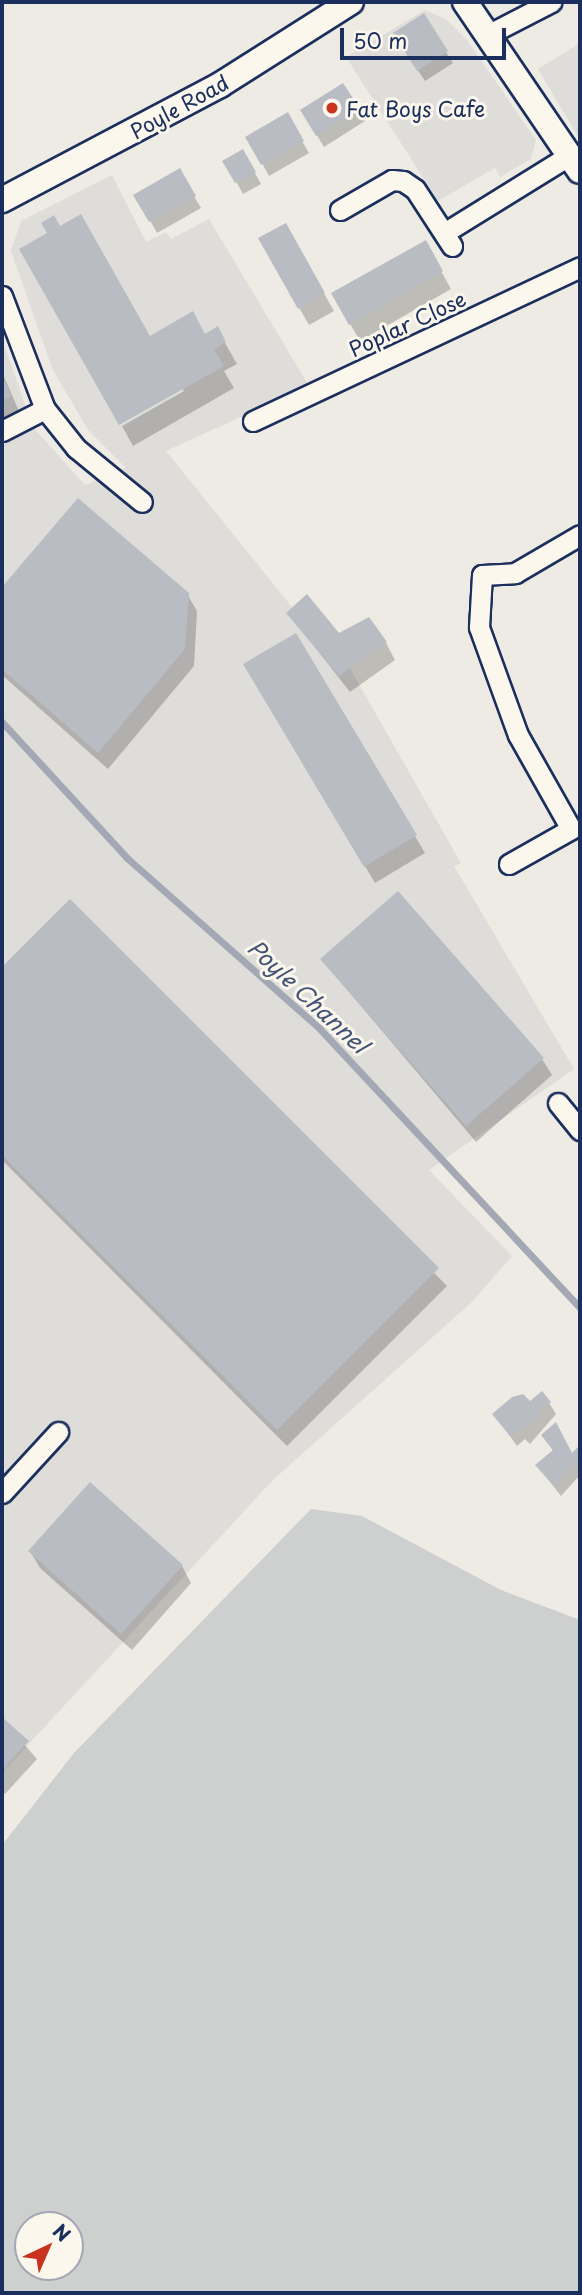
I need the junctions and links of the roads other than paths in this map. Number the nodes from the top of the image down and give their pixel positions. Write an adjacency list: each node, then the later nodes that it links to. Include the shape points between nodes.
1 (351, 2): 6 (street, Poyle Road, via 220,85)
2 (465, 2): 4 (street)
3 (551, 2): 4 (street)
4 (491, 33): 5 (street)
5 (574, 163): 7 (street, via 448,240 402,181 392,180)
6 (2, 200)
7 (340, 210)
8 (580, 267): 11 (street, Poplar Close)
9 (2, 296): 10 (street)
10 (45, 409): 12 (street); 13 (street, via 76,448)
11 (253, 421)
12 (2, 431)
13 (142, 502)
14 (580, 535): 15 (street, via 514,573 482,575 479,627 518,735)
15 (576, 827): 16 (street)
16 (509, 864)
17 (558, 1103): 18 (street)
18 (580, 1130)
19 (58, 1432): 20 (street)
20 (2, 1493)

